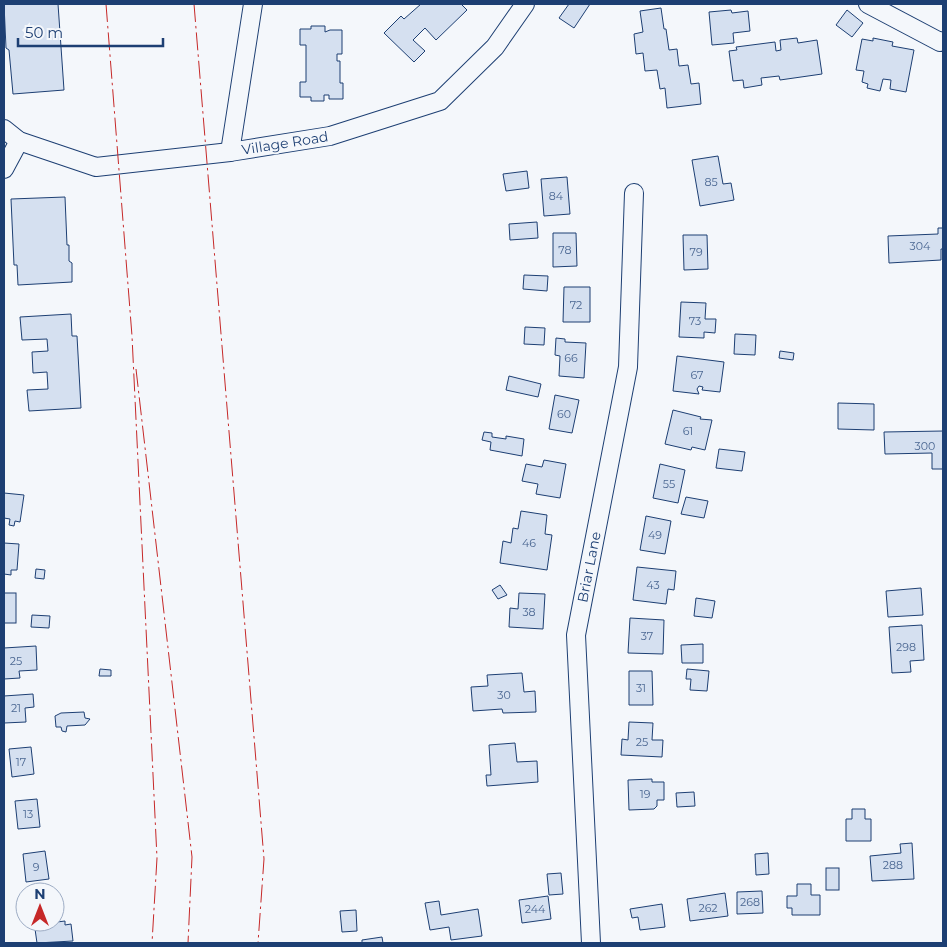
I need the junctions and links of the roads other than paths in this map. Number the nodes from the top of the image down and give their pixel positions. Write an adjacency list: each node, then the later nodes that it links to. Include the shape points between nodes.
1 (253, 4): 7 (street)
2 (525, 4): 7 (street, Village Road, via 495,47 440,101 330,136)
3 (868, 4): 4 (street)
4 (943, 41)
5 (4, 130): 6 (street, Village Road)
6 (19, 141): 7 (street, Village Road, via 96,168); 8 (street)
7 (230, 152)
8 (4, 169)
9 (634, 193): 10 (street, Briar Lane, via 628,367 576,636)
10 (591, 943)

